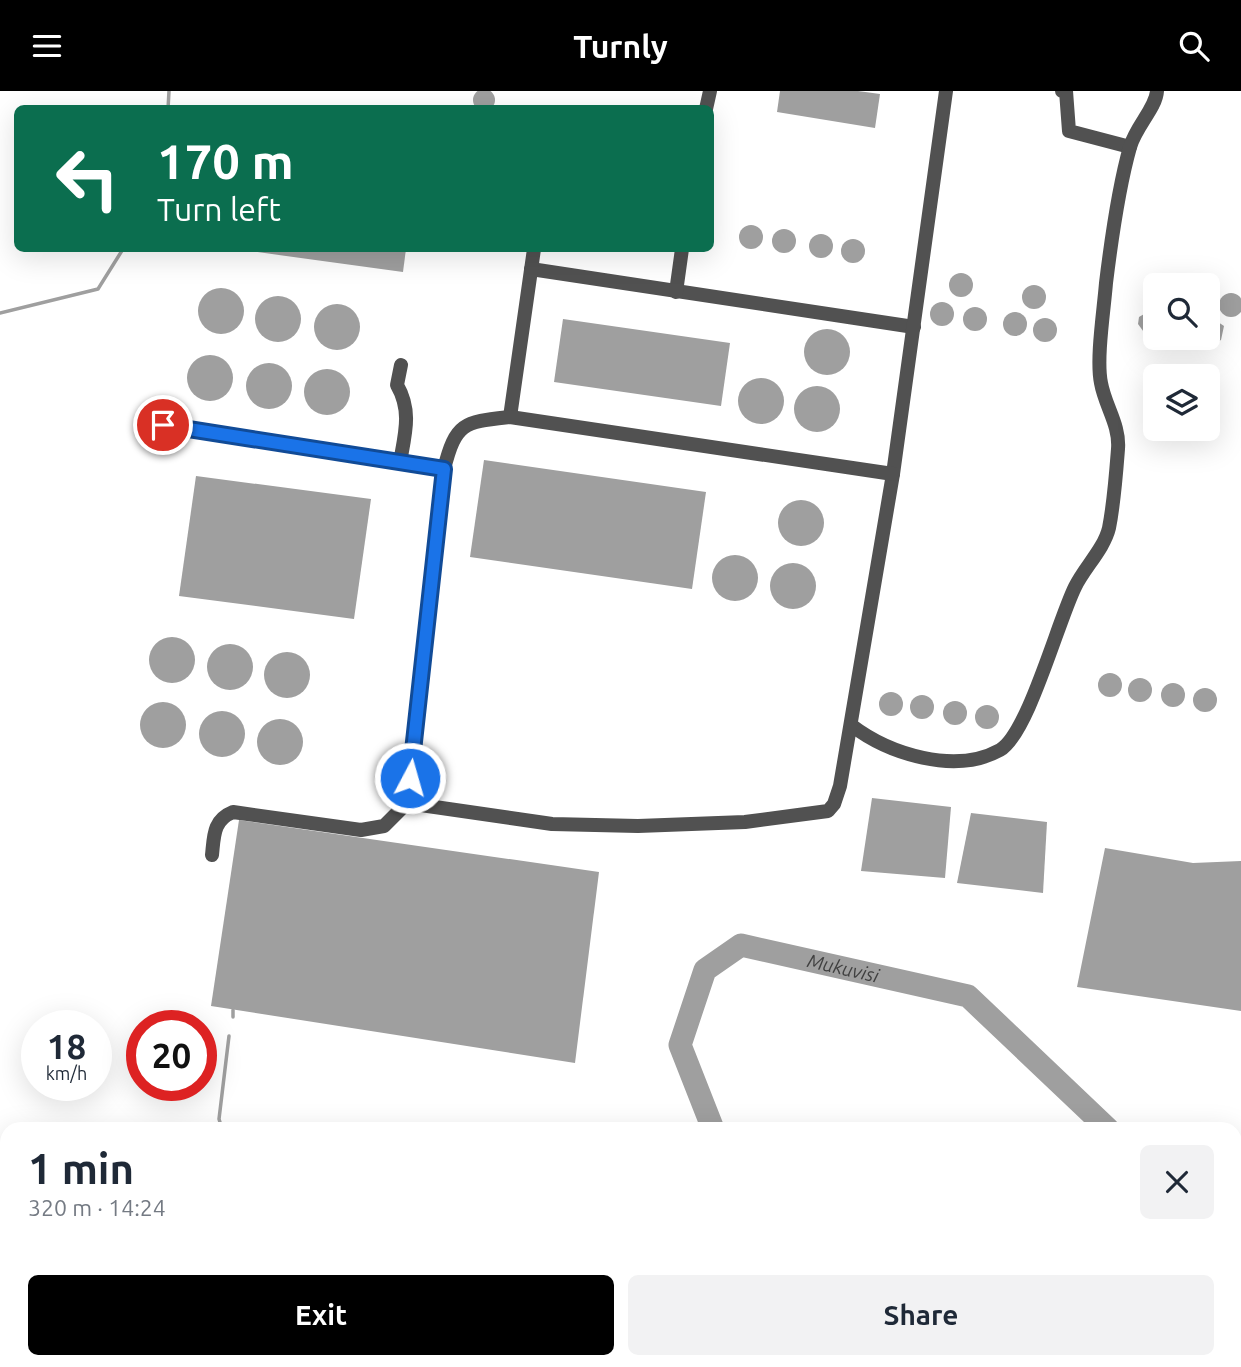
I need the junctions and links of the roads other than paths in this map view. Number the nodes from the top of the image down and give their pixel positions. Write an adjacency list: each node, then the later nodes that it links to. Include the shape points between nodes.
1 (946, 91): 9 (lane)
2 (1065, 91): 4 (lane, via 1069,131)
3 (1157, 91): 4 (lane)
4 (1130, 147): 16 (lane, via 1107,281 1100,367 1118,446 1108,530 1074,590 1024,717 1002,749 974,759 897,752)
5 (534, 252): 7 (lane)
6 (682, 252): 8 (lane)
7 (531, 269): 8 (lane); 11 (lane)
8 (676, 292): 9 (lane)
9 (914, 327): 15 (lane)
10 (401, 365): 13 (lane, via 397,385 408,416)
11 (510, 417): 14 (lane, via 458,428); 15 (lane)
12 (163, 425): 13 (lane)
13 (400, 462): 14 (lane)
14 (444, 469): 17 (lane)
15 (893, 474): 16 (lane)
16 (851, 725): 17 (lane, via 840,786 828,811 745,822 638,826 552,824)
17 (407, 803): 18 (lane, via 384,826 361,829 233,812 222,816 215,828)
18 (212, 855)

